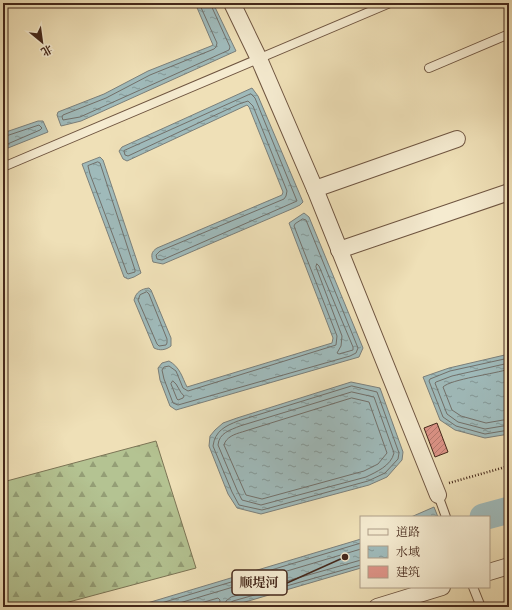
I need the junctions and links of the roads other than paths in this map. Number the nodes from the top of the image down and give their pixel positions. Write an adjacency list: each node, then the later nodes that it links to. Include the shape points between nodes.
1 (232, 3): 4 (street)
2 (390, 3): 4 (lane)
3 (509, 34): 5 (lane)
4 (259, 59): 7 (lane); 8 (street)
5 (429, 68)
6 (457, 138): 8 (street)
7 (3, 167)
8 (315, 189): 10 (street)
9 (509, 192): 10 (street)
10 (339, 250): 11 (street)
11 (436, 491): 12 (lane)
12 (446, 516)
13 (509, 566): 14 (street)
14 (490, 572)
15 (439, 588): 17 (street)
16 (473, 588): 18 (lane)
17 (377, 607)
18 (481, 607)

